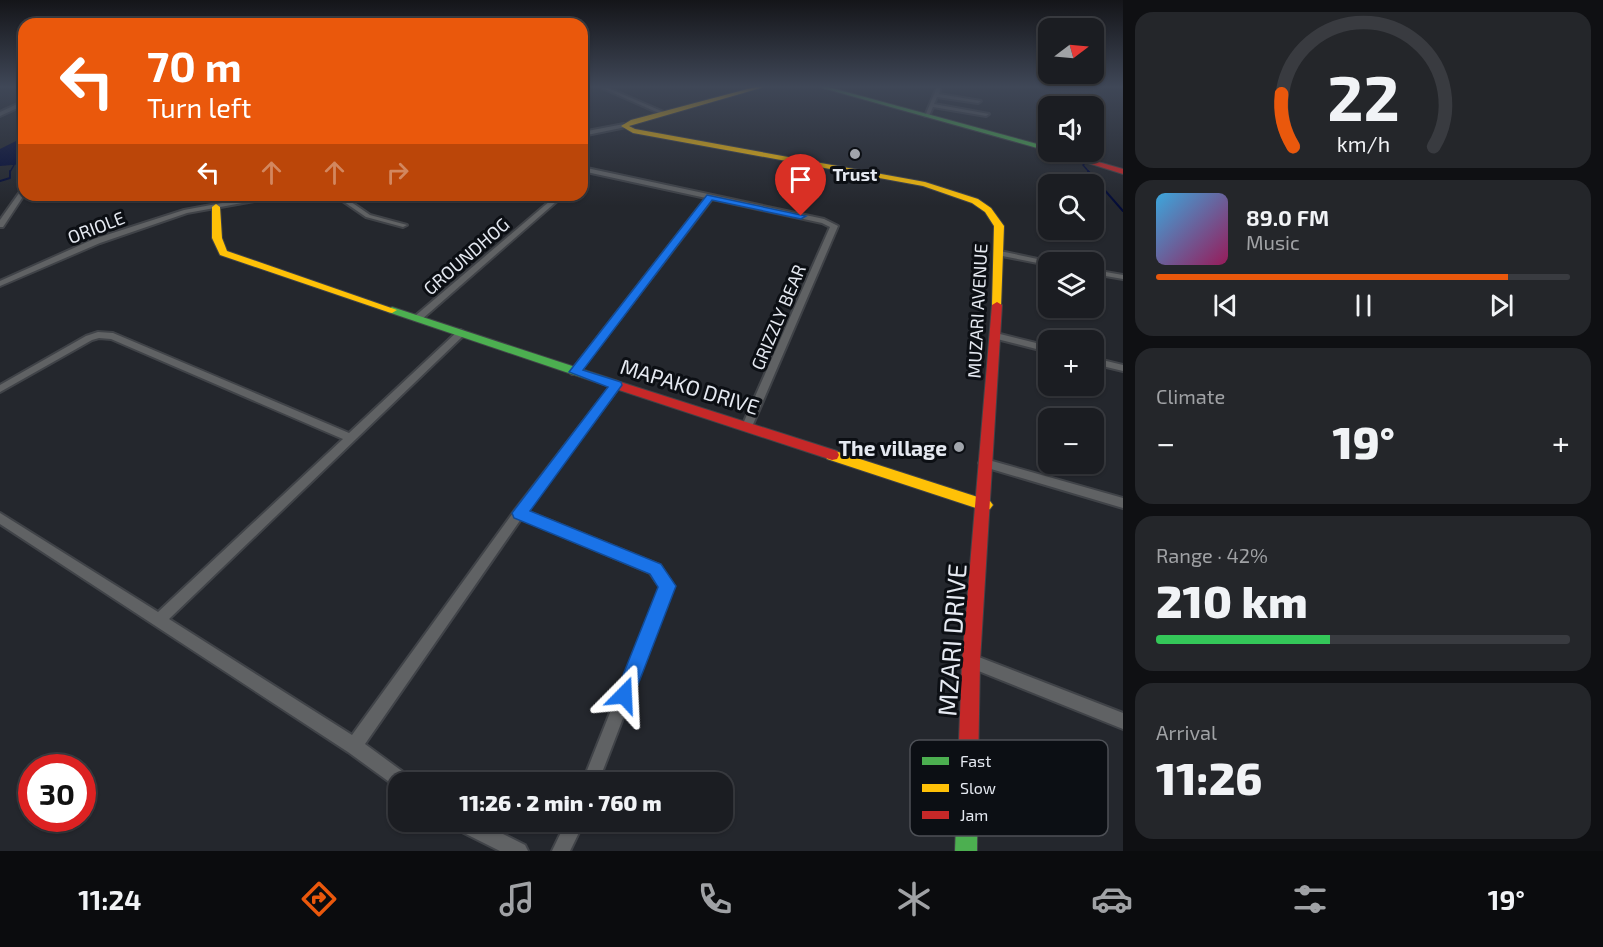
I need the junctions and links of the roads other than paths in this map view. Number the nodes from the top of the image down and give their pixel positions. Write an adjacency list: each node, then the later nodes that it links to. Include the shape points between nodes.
1 (620, 127): 4 (street)
2 (625, 127): 17 (main road, MUZARI AVENUE, via 956,192 988,210 999,226)
3 (981, 127): 5 (main road)
4 (588, 133)
5 (1038, 146)
6 (1090, 162): 8 (main road)
7 (588, 170): 9 (street, GRIZZLY BEAR)
8 (1123, 172)
9 (710, 197): 28 (street); 31 (street, GRIZZLY BEAR, via 834,226)
10 (18, 199): 15 (street)
11 (246, 201): 14 (street, ORIOLE)
12 (346, 201): 16 (street, via 368,216)
13 (554, 201): 22 (street, GROUNDHOG)
14 (216, 207): 21 (street, ORIOLE, via 186,211 97,241); 22 (main road, MAPAKO DRIVE, via 217,237 223,253)
15 (0, 225)
16 (403, 225)
17 (1000, 253): 18 (street); 24 (main road, MUZARI AVENUE)
18 (1038, 261)
19 (1104, 274): 20 (street)
20 (1123, 277)
21 (2, 281)
22 (418, 318): 23 (main road, MAPAKO DRIVE)
23 (461, 333): 28 (main road, MAPAKO DRIVE); 32 (street)
24 (996, 336): 25 (street); 33 (main road, MUZARI AVENUE)
25 (1038, 346)
26 (1104, 363): 27 (street)
27 (1123, 368)
28 (575, 372): 29 (main road, MAPAKO DRIVE)
29 (616, 385): 31 (main road, MAPAKO DRIVE); 36 (street)
30 (0, 389): 32 (street, via 89,339 113,336)
31 (747, 426): 35 (main road, MAPAKO DRIVE)
32 (349, 437): 38 (street)
33 (985, 463): 34 (street); 35 (main road, MUZARI AVENUE)
34 (1123, 503)
35 (985, 505): 39 (main road, MZARI DRIVE)
36 (519, 513): 42 (street); 44 (street, via 656,569 667,586)
37 (0, 518): 38 (street)
38 (158, 621): 42 (street)
39 (972, 661): 40 (street); 41 (main road, MZARI DRIVE)
40 (1123, 721)
41 (970, 740)
42 (354, 746): 43 (street)
43 (389, 772)
44 (594, 772)
45 (480, 832): 48 (street)
46 (570, 832): 49 (street)
47 (966, 836): 50 (main road, MZARI DRIVE)
48 (519, 851)
49 (561, 851)
50 (966, 851)

